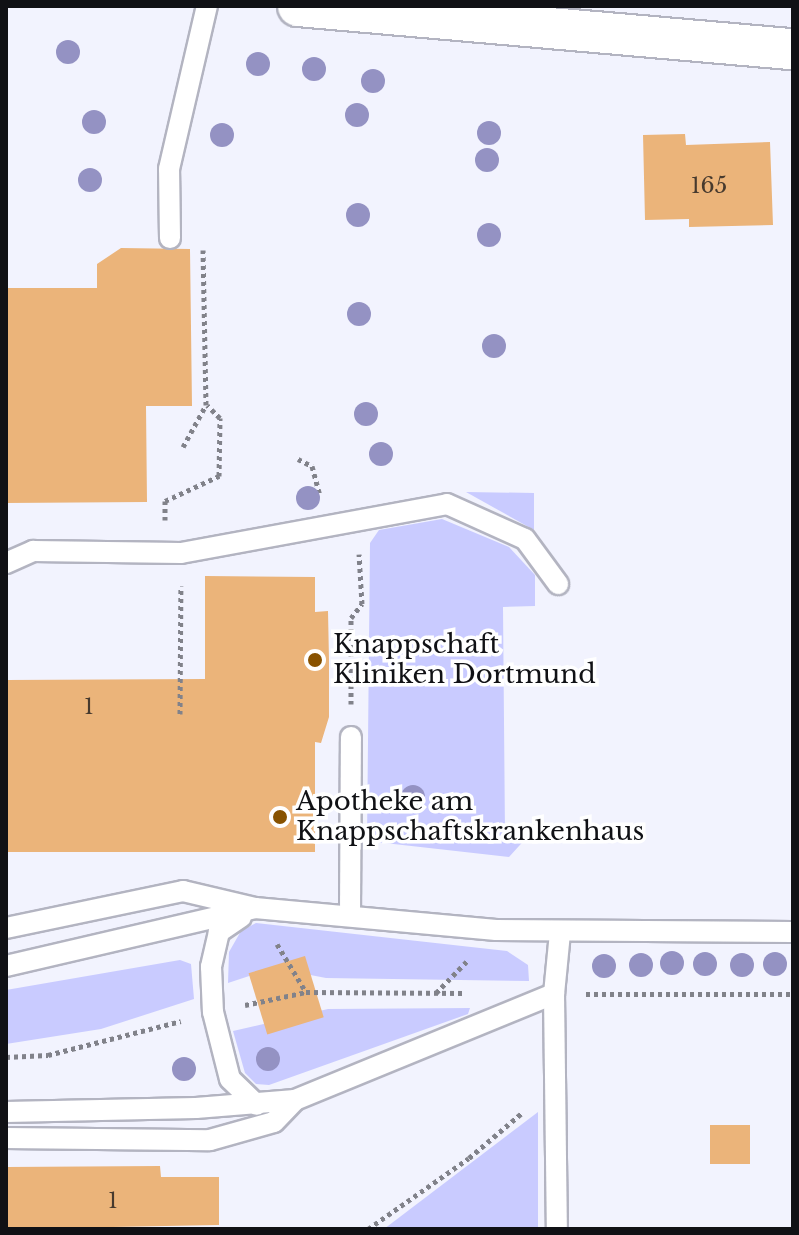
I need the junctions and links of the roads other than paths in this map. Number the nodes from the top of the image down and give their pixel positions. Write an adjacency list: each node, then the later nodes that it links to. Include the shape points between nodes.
1 (207, 6): 4 (lane, via 169,169)
2 (298, 6): 3 (street)
3 (793, 49)
4 (170, 238)
5 (6, 563): 6 (lane, via 33,551 181,553 447,504 525,539)
6 (558, 584)
7 (351, 737): 9 (lane)
8 (255, 908): 9 (lane); 10 (lane, via 183,891); 13 (lane); 16 (lane, via 219,932 211,967 213,1012 230,1079)
9 (350, 915): 12 (lane)
10 (6, 928)
11 (793, 932): 12 (lane)
12 (560, 933): 14 (lane)
13 (6, 966)
14 (554, 994): 15 (lane); 19 (lane)
15 (295, 1100): 16 (lane); 18 (lane, via 274,1122 210,1140)
16 (257, 1105): 17 (lane)
17 (6, 1112)
18 (6, 1138)
19 (557, 1229)

